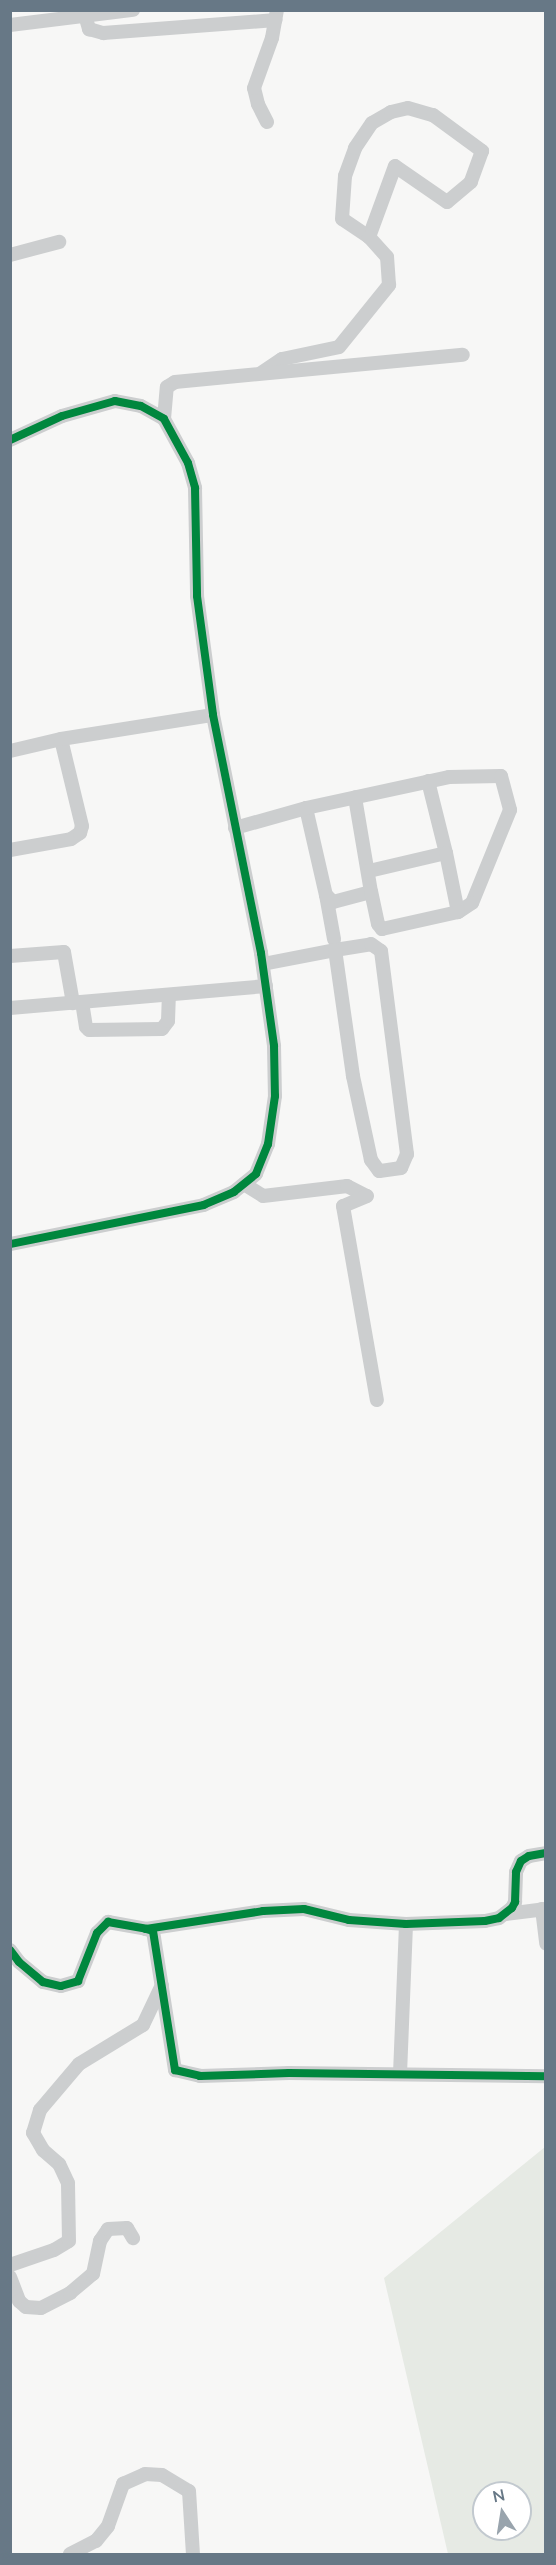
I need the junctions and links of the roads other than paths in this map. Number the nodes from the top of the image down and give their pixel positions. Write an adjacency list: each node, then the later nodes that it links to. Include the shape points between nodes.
1 (132, 10): 2 (street)
2 (86, 15): 3 (street, via 89,29 103,33); 4 (street)
3 (277, 15): 5 (street, via 254,88)
4 (10, 25)
5 (267, 122)
6 (369, 237): 6 (street, via 342,219 345,176 355,148 372,123 391,112 422,110 482,151 471,182 447,202 395,166); 10 (street, via 387,257 389,285 339,347 282,359)
7 (59, 242): 8 (street)
8 (10, 255)
9 (463, 355): 10 (street)
10 (259, 374): 11 (street, via 169,384)
11 (164, 419): 12 (street, via 141,406 115,400 62,416); 13 (street, via 188,463 195,488 197,596)
12 (10, 440)
13 (213, 715): 14 (street); 19 (street)
14 (61, 739): 15 (street); 20 (street, via 82,825 80,833 71,839)
15 (10, 751)
16 (428, 782): 17 (street); 21 (street); 25 (street, via 449,777 501,776 510,810 472,903)
17 (355, 797): 18 (street); 22 (street)
18 (306, 808): 19 (street); 24 (street)
19 (236, 828): 28 (street)
20 (10, 850)
21 (446, 853): 22 (street); 25 (street)
22 (369, 871): 23 (street)
23 (371, 892): 24 (street, via 333,902); 25 (street, via 382,929)
24 (326, 895): 26 (street)
25 (458, 912)
26 (334, 945): 26 (street, via 353,1076 371,1161 380,1171 401,1168 407,1154 381,951 371,944); 28 (street)
27 (10, 957): 31 (street, via 64,952)
28 (263, 964): 29 (street)
29 (266, 986): 30 (street); 33 (street, via 274,1046 275,1096 268,1144 256,1174)
30 (169, 996): 31 (street); 31 (street, via 168,1020 162,1029 89,1030)
31 (78, 1003): 32 (street)
32 (10, 1008)
33 (244, 1184): 34 (street, via 204,1205); 35 (street, via 263,1196 347,1186 367,1196 344,1206)
34 (10, 1244)
35 (377, 1401)
36 (546, 1853): 38 (street, via 529,1856 518,1865 515,1902)
37 (544, 1909): 38 (street); 41 (street)
38 (507, 1914): 39 (street, via 485,1921)
39 (406, 1924): 40 (street, via 288,1910); 44 (street)
40 (146, 1929): 42 (street, via 114,1921 102,1924 84,1972 71,1985 43,1982); 43 (street, via 153,1931)
41 (546, 1944)
42 (10, 1950)
43 (162, 1985): 44 (street, via 175,2070 200,2076); 47 (street, via 143,2025 79,2064 40,2110 33,2133 43,2150 59,2164 68,2183 69,2241)
44 (400, 2074): 45 (street)
45 (546, 2076)
46 (133, 2238): 48 (street, via 127,2228 108,2229 100,2241 93,2274 70,2293 41,2307 26,2307 19,2301)
47 (10, 2265)
48 (10, 2277)
49 (70, 2554): 50 (street, via 96,2541 108,2526 123,2484 145,2474 162,2475 189,2491)
50 (193, 2554)

